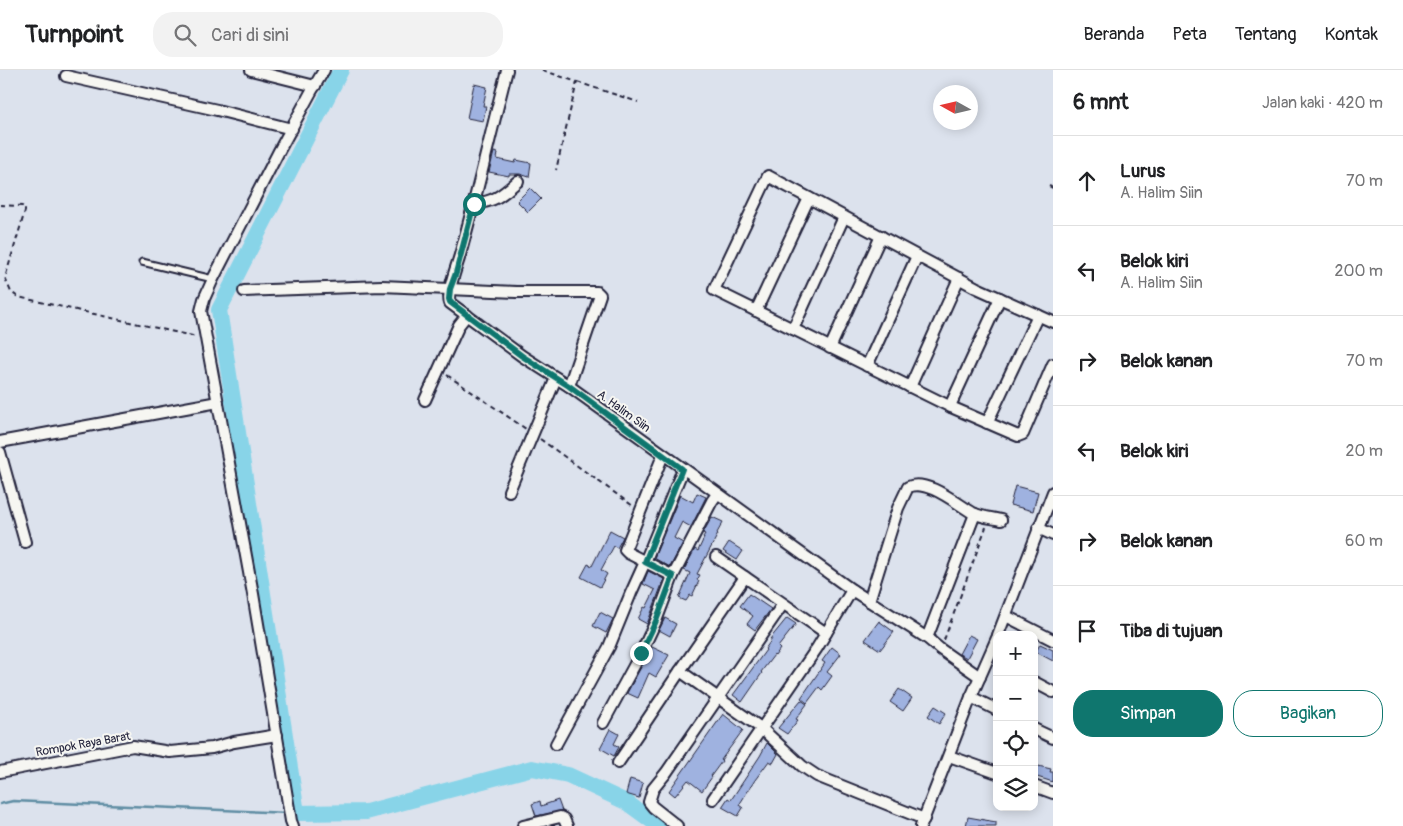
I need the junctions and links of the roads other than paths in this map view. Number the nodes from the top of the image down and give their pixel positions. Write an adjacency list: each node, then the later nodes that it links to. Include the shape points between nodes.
1 (251, 70): 5 (street)
2 (324, 70): 5 (street)
3 (507, 70): 9 (street)
4 (66, 76): 6 (street)
5 (315, 86): 6 (street)
6 (292, 129): 15 (street)
7 (518, 181): 9 (street, via 497,199)
8 (809, 198): 10 (street); 19 (street); 19 (street, via 768,176 714,290)
9 (474, 204): 16 (street)
10 (844, 216): 11 (street); 23 (street)
11 (881, 236): 12 (street); 24 (street)
12 (917, 256): 14 (street); 26 (street)
13 (142, 262): 15 (lane)
14 (960, 278): 18 (street); 29 (street)
15 (213, 279): 31 (street, via 201,311)
16 (450, 289): 17 (street, via 382,286); 21 (street, A. Halim Siin, via 450,302); 28 (street, via 600,293)
17 (244, 291)
18 (1000, 298): 20 (street); 32 (street)
19 (756, 311): 23 (street)
20 (1038, 315): 22 (street); 33 (street)
21 (463, 320): 27 (street, A. Halim Siin); 30 (street)
22 (1053, 322)
23 (793, 329): 24 (street)
24 (830, 348): 26 (street)
25 (1053, 364): 33 (street, via 1021,436)
26 (867, 366): 29 (street)
27 (556, 378): 28 (street, A. Halim Siin); 38 (street)
28 (569, 386): 36 (street, A. Halim Siin)
29 (910, 387): 32 (street)
30 (425, 400)
31 (218, 402): 34 (street); 69 (street)
32 (951, 407): 33 (street)
33 (987, 422)
34 (0, 442)
35 (0, 452): 45 (street)
36 (663, 455): 37 (street, A. Halim Siin); 47 (street, via 625,550)
37 (682, 469): 40 (street, A. Halim Siin); 47 (street)
38 (509, 491)
39 (1053, 492): 43 (street)
40 (718, 494): 48 (street); 50 (street, A. Halim Siin)
41 (975, 514): 42 (street); 51 (street, via 931,488 908,487 898,508); 56 (street)
42 (1001, 520)
43 (1038, 528): 44 (street); 53 (street)
44 (1053, 535)
45 (25, 542)
46 (716, 557): 49 (street)
47 (645, 562): 48 (street); 71 (street, via 609,647)
48 (673, 576): 66 (street, via 641,653)
49 (745, 577): 52 (street); 59 (street)
50 (852, 590): 51 (street, A. Halim Siin); 55 (street)
51 (869, 601): 56 (street, A. Halim Siin)
52 (784, 604): 55 (street); 63 (street)
53 (1006, 616): 54 (street); 57 (street)
54 (1000, 631)
55 (826, 633): 67 (street)
56 (928, 638): 60 (street, A. Halim Siin)
57 (1053, 640)
58 (993, 660): 60 (street)
59 (680, 671): 63 (street); 73 (street)
60 (980, 677): 64 (street)
61 (1038, 684): 62 (street)
62 (1053, 692)
63 (718, 697): 67 (street); 83 (street, via 650,796 649,802 653,807)
64 (971, 697): 65 (street); 72 (street)
65 (993, 708)
66 (603, 723)
67 (761, 728): 78 (street); 79 (street, via 817,776)
68 (1038, 731): 70 (street)
69 (277, 735): 74 (street, Rompok Raya Barat, via 212,748 170,752 133,746); 80 (street)
70 (1053, 738)
71 (556, 744)
72 (949, 756): 75 (street); 79 (street)
73 (618, 763)
74 (0, 772)
75 (993, 772)
76 (1038, 787): 77 (street)
77 (1053, 793)
78 (713, 799)
79 (922, 822)
80 (292, 824)
81 (523, 826): 82 (street, via 560,817)
82 (567, 826)
83 (677, 826)

